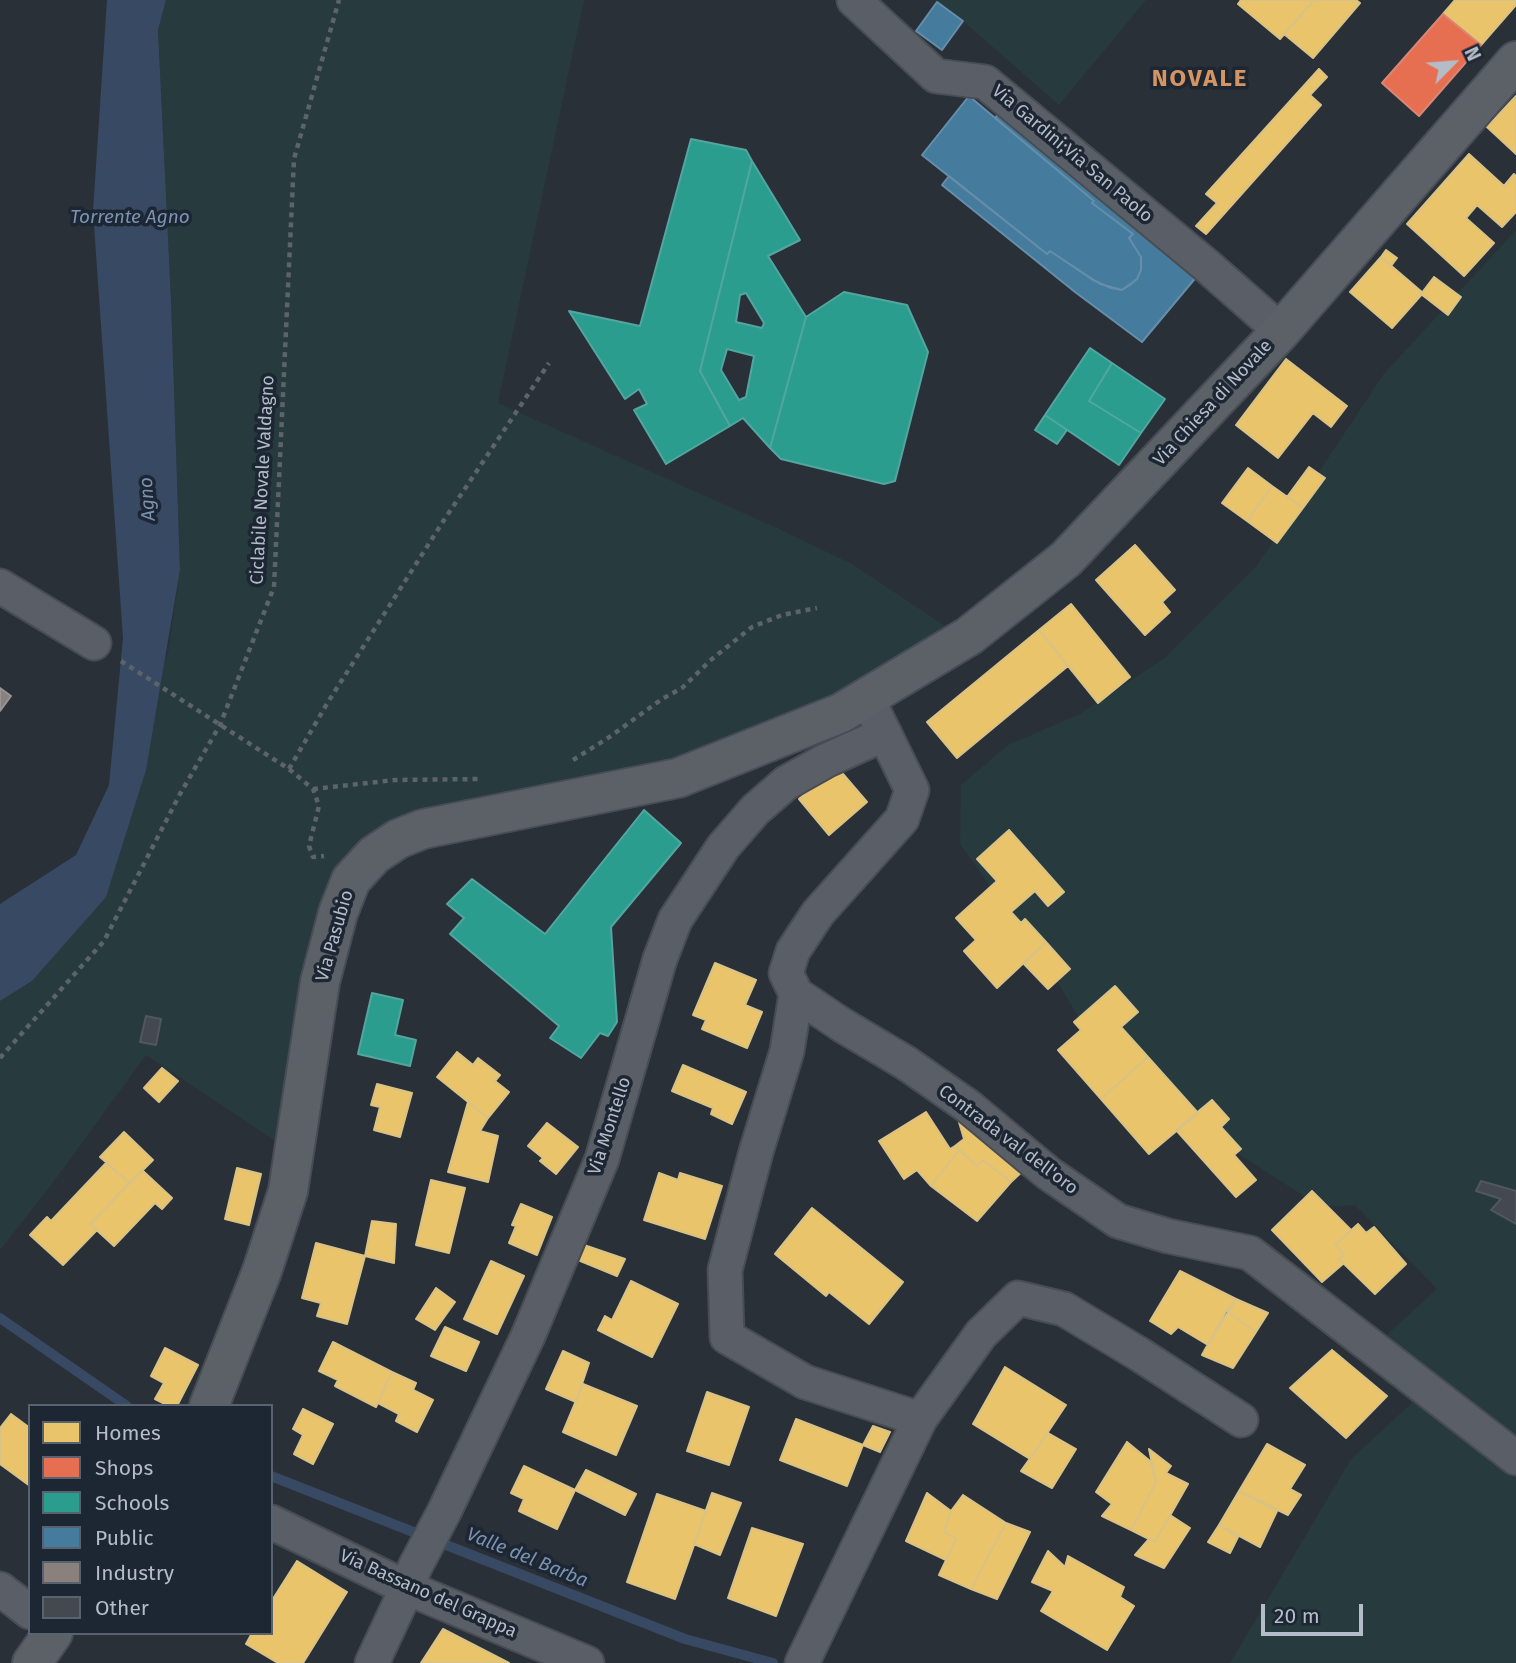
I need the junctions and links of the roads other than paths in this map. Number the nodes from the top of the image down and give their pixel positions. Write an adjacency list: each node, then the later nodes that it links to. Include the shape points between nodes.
1 (854, 1): 3 (street, Via Gardini;Via San Paolo, via 936,76 985,82)
2 (1516, 61): 3 (main road, Via Chiesa di Novale)
3 (1281, 331): 6 (main road, Via Chiesa di Novale, via 1066,559 969,636)
4 (0, 586): 5 (street)
5 (94, 643)
6 (867, 698): 7 (street); 9 (main road, Via Pasubio, via 841,713 678,778 423,829 374,855 351,880 338,913 320,982 288,1191)
7 (885, 734): 8 (street, via 912,790 902,819 818,913 793,951 786,973); 14 (street, Via Montello, via 786,783 755,810 723,847 675,920 602,1159 528,1336)
8 (796, 994): 10 (street, via 787,1051 725,1270 727,1338 805,1382); 12 (street, Contrada val dell'oro, via 969,1107 1048,1172 1118,1221 1250,1254)
9 (210, 1404)
10 (920, 1419): 11 (street, via 981,1334 1018,1298 1065,1309); 21 (street)
11 (1241, 1420)
12 (1516, 1458)
13 (273, 1523): 14 (street, Via Bassano del Grappa)
14 (411, 1577): 19 (street, Via Montello); 20 (street, Via Bassano del Grappa)
15 (0, 1589): 16 (street)
16 (28, 1610)
17 (52, 1635): 18 (main road)
18 (32, 1663)
19 (372, 1663)
20 (587, 1663)
21 (802, 1663)

